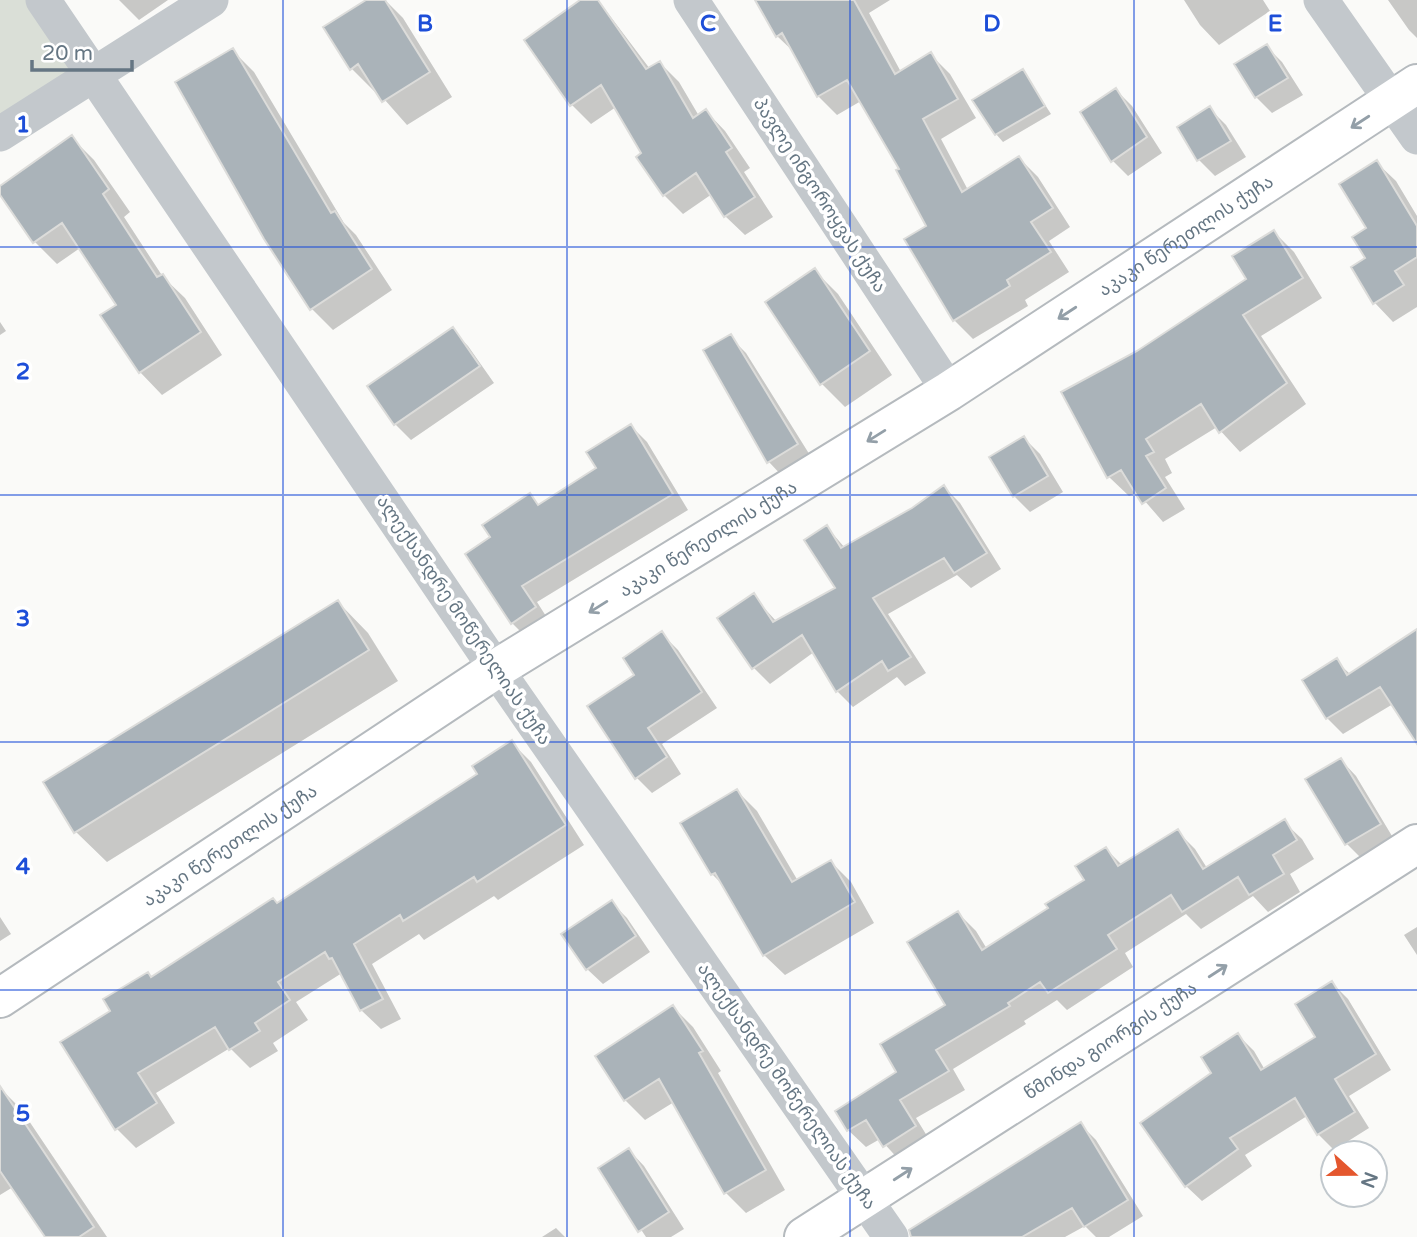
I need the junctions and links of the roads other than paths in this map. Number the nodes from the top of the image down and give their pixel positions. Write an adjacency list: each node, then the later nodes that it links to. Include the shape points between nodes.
1 (43, 0): 5 (street, ალექსანდრე მოწერელიას ქუჩა)
2 (211, 0): 5 (street)
3 (691, 0): 9 (street, პავლე ინგოროყვას ქუჩა)
4 (1321, 0): 6 (street)
5 (93, 75): 7 (street); 10 (street, ალექსანდრე მოწერელიას ქუჩა)
6 (1404, 92): 8 (street); 9 (main road, აკაკი წერეთლის ქუჩა, one-way to 9)
7 (0, 134)
8 (1417, 137)
9 (949, 391): 10 (main road, აკაკი წერეთლის ქუჩა, one-way to 10)
10 (496, 669): 12 (main road, აკაკი წერეთლის ქუჩა); 13 (street, ალექსანდრე მოწერელიას ქუჩა)
11 (1417, 844): 13 (main road, წმინდა გიორგის ქუჩა, one-way to 11)
12 (0, 998)
13 (865, 1198): 14 (main road, წმინდა გიორგის ქუჩა); 15 (street, ალექსანდრე მოწერელიას ქუჩა)
14 (804, 1237)
15 (891, 1237)

